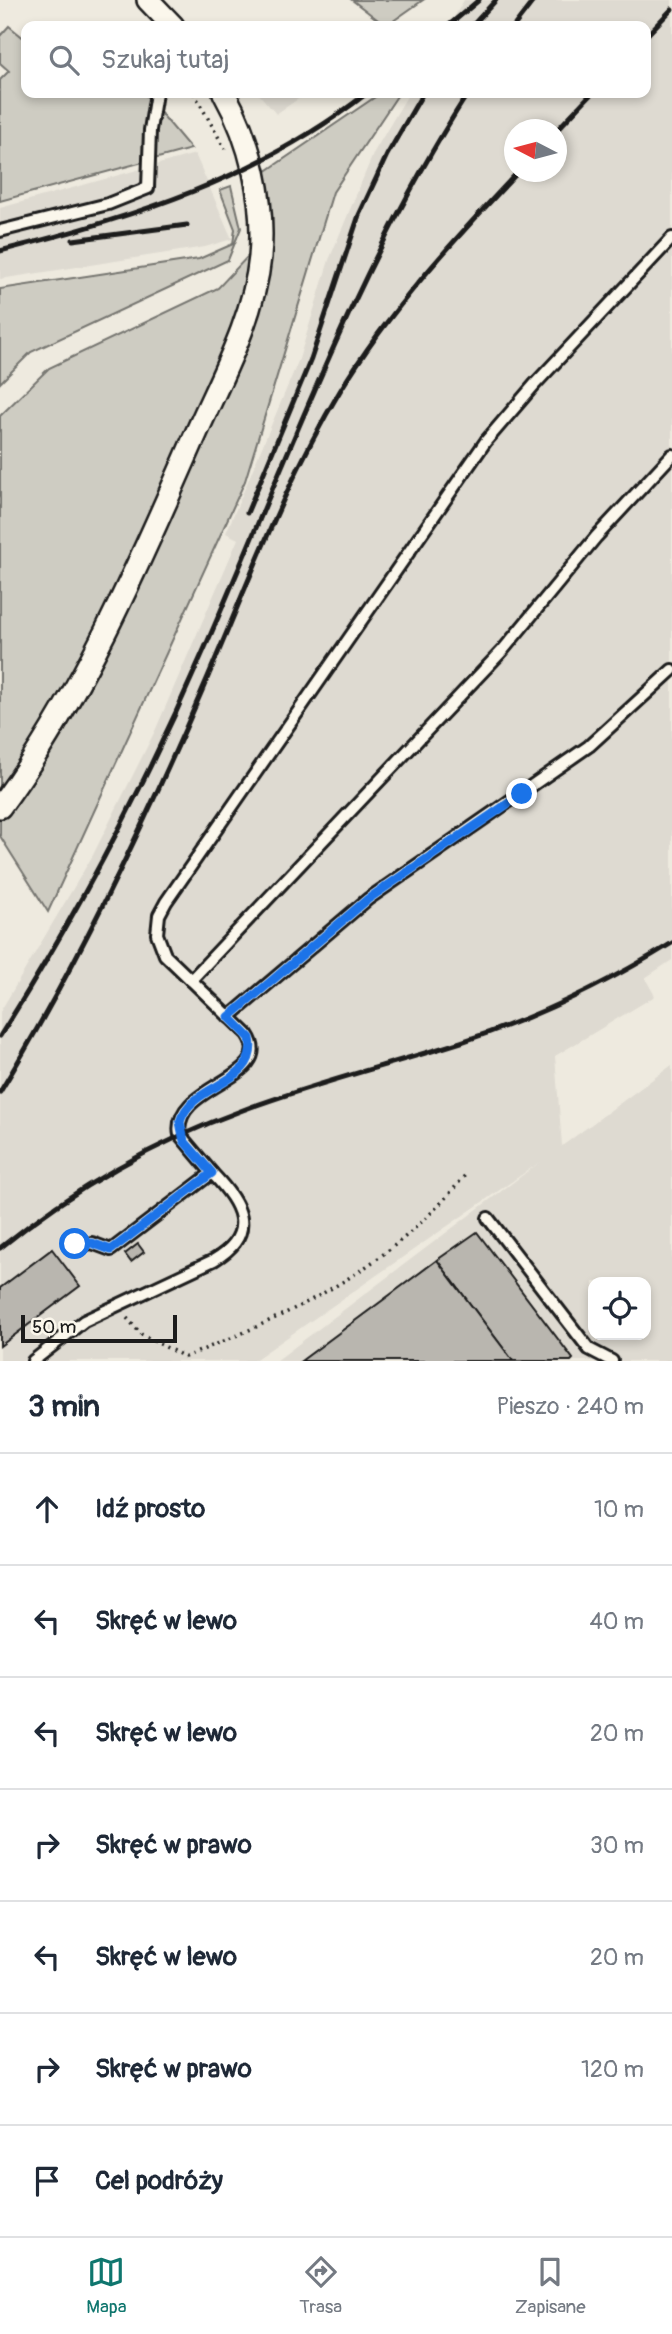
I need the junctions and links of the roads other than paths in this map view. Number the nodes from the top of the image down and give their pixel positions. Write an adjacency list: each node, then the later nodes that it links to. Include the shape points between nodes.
1 (148, 0): 2 (street)
2 (168, 21)
3 (155, 98): 5 (lane, via 148,188 108,204)
4 (226, 98): 9 (street, via 249,150 257,189 260,258 251,301 133,576 88,666)
5 (0, 231)
6 (672, 238): 10 (lane, via 526,393 464,470 166,902 159,915 159,942 165,955)
7 (672, 455): 10 (lane, via 596,537 503,650)
8 (672, 670): 11 (lane, via 589,746 368,899)
9 (0, 807)
10 (191, 980): 11 (lane)
11 (229, 1017): 12 (lane, via 250,1038 250,1059 240,1072 191,1102 180,1122 184,1141)
12 (212, 1173): 14 (lane, via 111,1250 92,1243); 15 (lane, via 239,1204 241,1227 234,1244 214,1260 71,1329)
13 (488, 1219): 16 (lane, via 589,1349)
14 (71, 1247)
15 (33, 1361)
16 (612, 1361)

